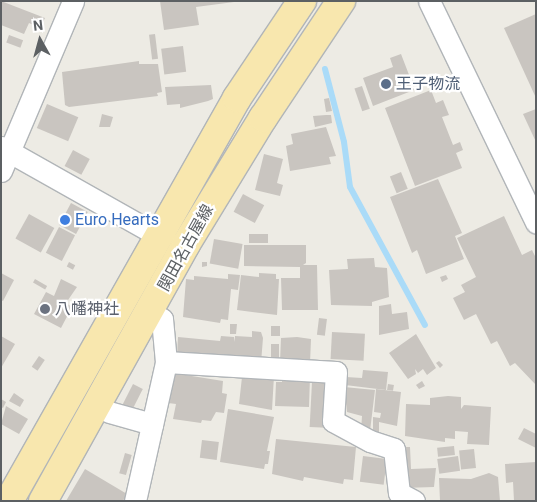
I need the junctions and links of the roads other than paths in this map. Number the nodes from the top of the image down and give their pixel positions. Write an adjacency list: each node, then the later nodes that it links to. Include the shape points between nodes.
1 (73, 1): 5 (street)
2 (302, 1): 7 (main road, 関田名古屋線, via 237,98)
3 (341, 1): 8 (main road, 関田名古屋線, via 262,118 186,244)
4 (429, 1): 6 (street)
5 (5, 157): 7 (street)
6 (536, 222)
7 (157, 234): 12 (main road, 関田名古屋線)
8 (150, 312): 9 (street, via 162,319); 13 (main road, 関田名古屋線, via 92,408)
9 (166, 362): 11 (street); 15 (street, via 336,372 333,421 370,441 394,448 399,493)
10 (109, 412): 11 (street)
11 (152, 424): 14 (street)
12 (9, 501)
13 (42, 501)
14 (135, 501)
15 (414, 501)

